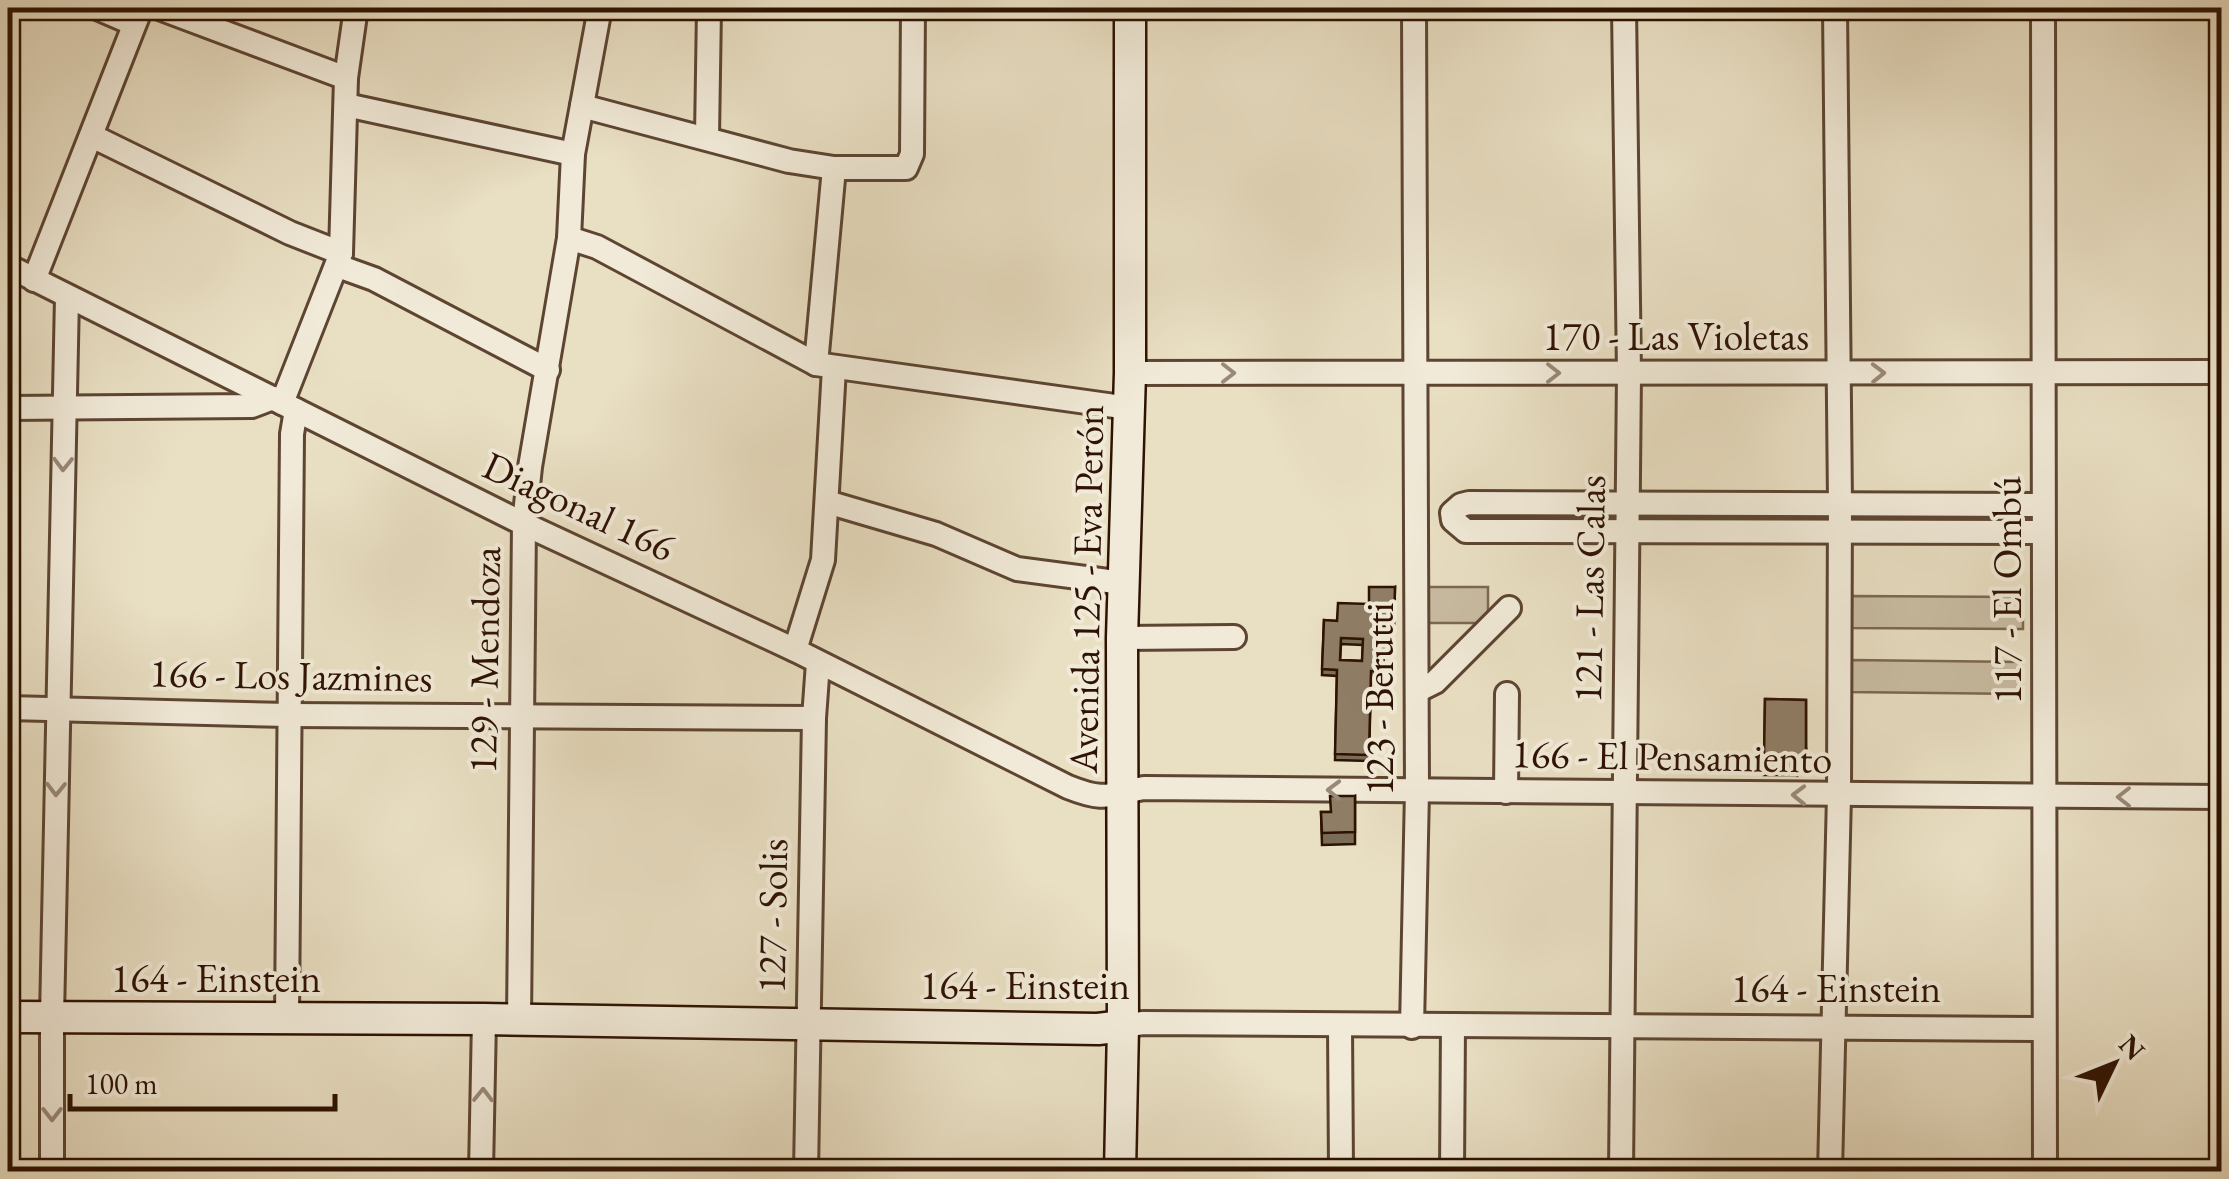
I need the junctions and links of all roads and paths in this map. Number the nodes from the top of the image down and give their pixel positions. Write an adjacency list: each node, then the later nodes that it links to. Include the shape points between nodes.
1 (97, 8): 12 (street)
2 (159, 8): 13 (street)
3 (356, 8): 13 (street)
4 (600, 8): 15 (street, 129 - Mendoza)
5 (708, 8): 17 (street)
6 (913, 8): 19 (street, via 912,154 906,168)
7 (1130, 8): 30 (street, Avenida 125 - Eva Perón)
8 (1414, 8): 28 (street, 123 - Berutti)
9 (1624, 8): 32 (street, 121 - Las Calas)
10 (1835, 8): 31 (street)
11 (2042, 8): 27 (street, 117 - El Ombú)
12 (137, 16): 16 (street)
13 (346, 78): 14 (street)
14 (346, 105): 18 (street); 21 (street)
15 (582, 106): 17 (street); 18 (street, 129 - Mendoza)
16 (92, 136): 21 (street); 23 (street)
17 (707, 137): 19 (street)
18 (573, 154): 20 (street, 129 - Mendoza)
19 (834, 168): 25 (street)
20 (568, 238): 25 (street); 26 (street, 129 - Mendoza)
21 (340, 259): 26 (street); 33 (street)
22 (8, 266): 23 (street, Diagonal 166)
23 (34, 280): 24 (street, Diagonal 166)
24 (67, 297): 33 (street, Diagonal 166); 35 (street)
25 (825, 366): 36 (street); 37 (street)
26 (548, 370): 41 (street, 129 - Mendoza)
27 (2046, 370): 29 (street, 170 - Las Violetas); 31 (street, 170 - Las Violetas, one-way to 27); 40 (street, 117 - El Ombú)
28 (1417, 372): 30 (street, 170 - Las Violetas, one-way to 28); 32 (street, 170 - Las Violetas, one-way to 32); 51 (street, 123 - Berutti)
29 (2222, 372)
30 (1130, 373): 36 (street, Avenida 125 - Eva Perón)
31 (1837, 373): 32 (street, 170 - Las Violetas); 38 (street)
32 (1628, 374): 39 (street, 121 - Las Calas)
33 (284, 404): 35 (street); 41 (street, Diagonal 166); 55 (street, via 292,434)
34 (8, 408): 35 (street)
35 (64, 408): 54 (street, one-way to 54)
36 (1129, 408): 45 (street, Avenida 125 - Eva Perón)
37 (827, 502): 45 (street, via 936,534 1018,569); 49 (street, via 823,560)
38 (1840, 503): 39 (street); 40 (street); 43 (street)
39 (1628, 504): 42 (street, 121 - Las Calas); 42 (street, via 1469,503 1452,512 1466,531)
40 (2043, 505): 44 (street, 117 - El Ombú)
41 (524, 524): 49 (street, Diagonal 166); 56 (street, 129 - Mendoza)
42 (1628, 530): 43 (street); 60 (street, 121 - Las Calas)
43 (1840, 532): 44 (street); 62 (street)
44 (2043, 532): 64 (street, 117 - El Ombú)
45 (1123, 584): 47 (street, Avenida 125 - Eva Perón)
46 (1509, 608): 51 (street, via 1435,682)
47 (1122, 638): 48 (street); 61 (street, Avenida 125 - Eva Perón)
48 (1234, 638)
49 (795, 650): 50 (street, Diagonal 166)
50 (818, 662): 57 (street, 127 - Solis); 61 (street, Diagonal 166, via 1068,787 1107,798)
51 (1417, 691): 58 (street, 123 - Berutti)
52 (1507, 694): 59 (street)
53 (8, 708): 54 (street, 166 - Los Jazmines)
54 (58, 708): 55 (street, 166 - Los Jazmines); 66 (street, one-way to 66)
55 (288, 715): 56 (street, 166 - Los Jazmines); 67 (street)
56 (520, 716): 57 (street, 166 - Los Jazmines); 69 (street, 129 - Mendoza)
57 (814, 718): 70 (street, 127 - Solis)
58 (1417, 792): 59 (street, 166 - El Pensamiento); 61 (street, 166 - El Pensamiento, one-way to 61, via 1144,788); 74 (street, 123 - Berutti)
59 (1506, 792): 60 (street, 166 - El Pensamiento)
60 (1624, 793): 62 (street, 166 - El Pensamiento, one-way to 60); 75 (street, 121 - Las Calas)
61 (1123, 795): 72 (street, Avenida 125 - Eva Perón)
62 (1839, 795): 64 (street, 166 - El Pensamiento); 76 (street)
63 (2222, 797): 64 (street, 166 - El Pensamiento, one-way to 64)
64 (2046, 798): 77 (street, 117 - El Ombú)
65 (8, 1017): 66 (street, 164 - Einstein)
66 (52, 1017): 67 (street, 164 - Einstein); 78 (street, one-way to 78)
67 (286, 1018): 68 (street, 164 - Einstein)
68 (484, 1020): 69 (street, 164 - Einstein); 79 (street, one-way to 68)
69 (519, 1020): 70 (street, 164 - Einstein)
70 (806, 1024): 72 (street, 164 - Einstein); 80 (street, 127 - Solis)
71 (1453, 1025): 74 (street, 164 - Einstein); 75 (street, 164 - Einstein); 83 (street)
72 (1124, 1026): 73 (street, 164 - Einstein); 81 (street, Avenida 125 - Eva Perón)
73 (1340, 1026): 74 (street, 164 - Einstein); 82 (street)
74 (1412, 1027)
75 (1623, 1027): 76 (street, 164 - Einstein); 84 (street, 121 - Las Calas)
76 (1832, 1028): 77 (street, 164 - Einstein); 85 (street)
77 (2044, 1029): 86 (street, 117 - El Ombú)
78 (52, 1172)
79 (481, 1172)
80 (806, 1172)
81 (1120, 1172)
82 (1341, 1172)
83 (1452, 1172)
84 (1621, 1172)
85 (1830, 1172)
86 (2045, 1172)

